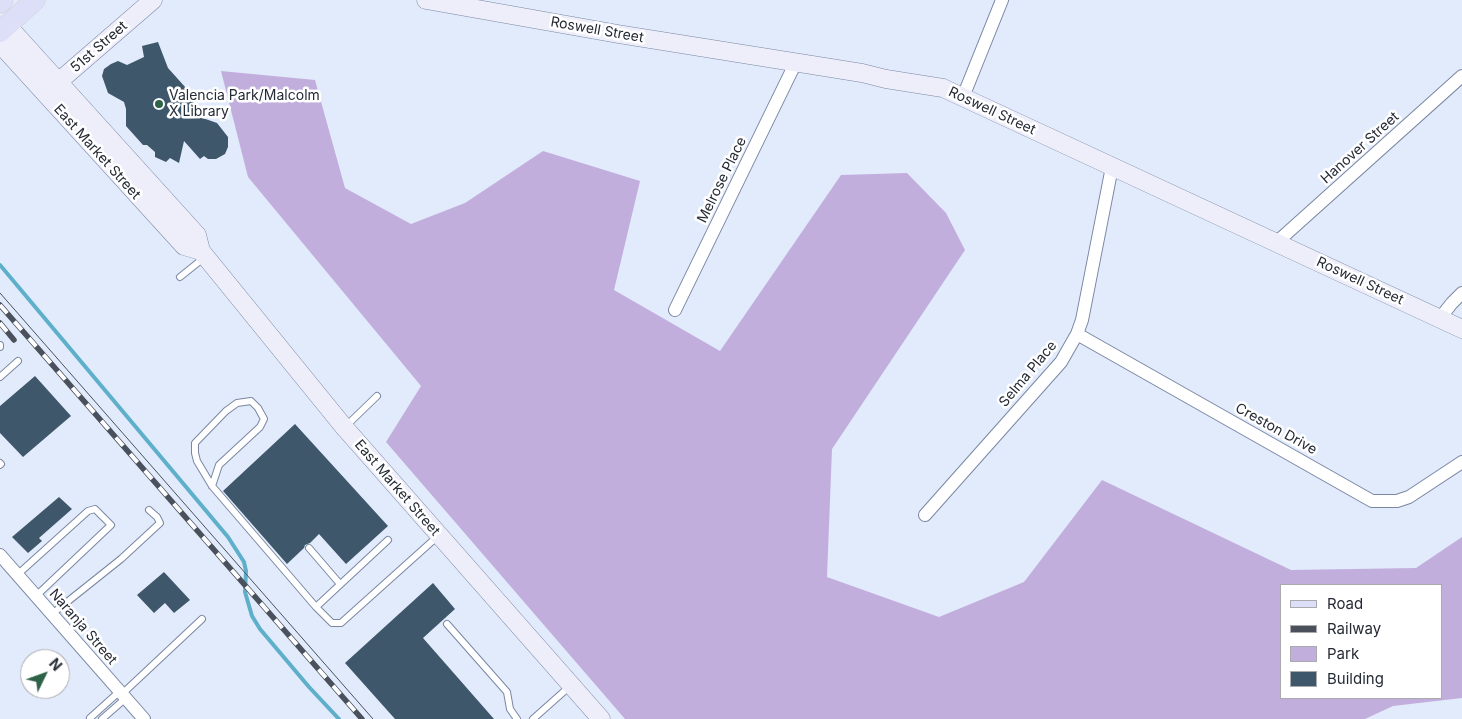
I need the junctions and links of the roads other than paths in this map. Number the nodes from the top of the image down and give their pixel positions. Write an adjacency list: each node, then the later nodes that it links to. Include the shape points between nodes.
1 (3, 0): 6 (main road)
2 (35, 0): 7 (main road)
3 (153, 0): 10 (street, 51st Street)
4 (426, 0): 8 (street, Roswell Street)
5 (1002, 0): 12 (street)
6 (0, 3)
7 (5, 32): 10 (street, East Market Street); 11 (street, East Market Street)
8 (796, 62): 12 (street, Roswell Street, via 943,88); 18 (street, Melrose Place)
9 (1462, 76): 14 (street, Hanover Street)
10 (58, 83): 11 (street, 51st Street); 15 (street, East Market Street, via 197,235)
11 (44, 94): 15 (street, East Market Street, via 184,246)
12 (963, 97): 13 (street, Roswell Street)
13 (1112, 167): 14 (street, Roswell Street); 21 (street, Selma Place)
14 (1277, 242): 19 (street, Roswell Street)
15 (203, 254): 16 (lane); 25 (street, East Market Street)
16 (180, 277)
17 (1462, 293): 19 (street)
18 (676, 310)
19 (1440, 318): 20 (street, Roswell Street)
20 (1462, 329)
21 (1077, 334): 26 (street, Creston Drive, via 1372,500 1397,501 1409,497); 29 (street, Selma Place, via 1062,362)
22 (18, 361): 23 (lane)
23 (0, 377)
24 (377, 396): 25 (lane)
25 (344, 427): 30 (street, East Market Street)
26 (1462, 462)
27 (212, 486): 27 (lane, via 219,465 264,419 251,401 237,403 226,411 195,443 197,461); 37 (lane)
28 (149, 510): 38 (lane, via 160,523)
29 (925, 515)
30 (439, 535): 37 (lane, via 341,623 332,623); 41 (street, East Market Street)
31 (388, 540): 35 (lane)
32 (308, 548): 35 (lane)
33 (0, 555): 34 (street, Naranja Street)
34 (17, 574): 36 (street, Naranja Street); 36 (lane, via 88,511 95,509 111,524)
35 (340, 584): 37 (lane)
36 (36, 596): 38 (street, Naranja Street)
37 (316, 607)
38 (52, 614): 42 (street, Naranja Street)
39 (202, 619): 42 (lane)
40 (447, 624): 46 (lane, via 507,692 510,709)
41 (571, 685): 47 (lane); 48 (street, East Market Street)
42 (123, 695): 43 (lane); 44 (lane); 45 (street, Naranja Street)
43 (90, 718)
44 (102, 719)
45 (144, 719)
46 (518, 719)
47 (533, 719)
48 (602, 719)

